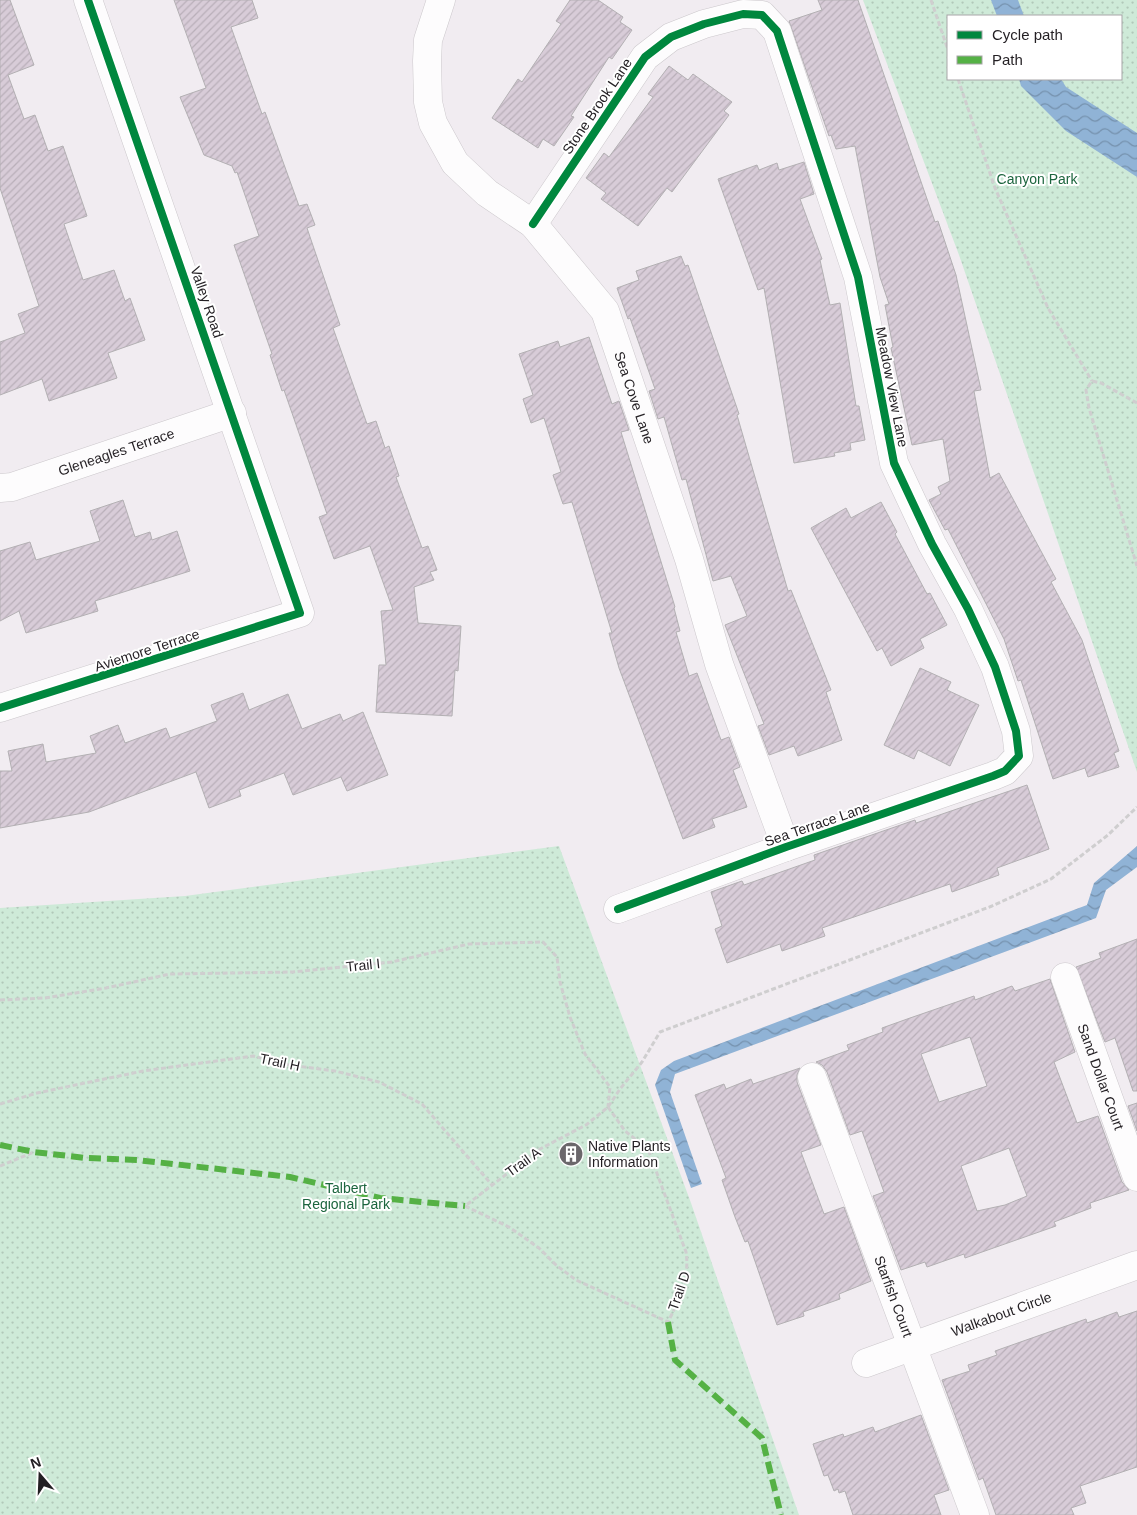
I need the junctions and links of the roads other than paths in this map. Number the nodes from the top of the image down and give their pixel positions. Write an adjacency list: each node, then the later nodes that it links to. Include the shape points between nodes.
1 (88, 0): 5 (street, Valley Road)
2 (441, 0): 4 (street, Sea Cove Lane, via 428,40 428,102 433,123 455,163 487,192)
3 (762, 14): 4 (street, Stone Brook Lane, via 743,14 704,24 671,37 644,57); 9 (street, Meadow View Lane, via 778,31 858,277 894,463 995,667 1016,731)
4 (533, 224): 10 (street, Sea Cove Lane, via 605,310 689,559 719,664)
5 (232, 413): 6 (street, Gleneagles Terrace, via 12,487); 7 (street, Valley Road)
6 (0, 488)
7 (300, 613): 8 (street, Aviemore Terrace)
8 (0, 708)
9 (1019, 756): 10 (street, Sea Terrace Lane, via 1005,771 993,776)
10 (786, 847): 11 (street, Sea Terrace Lane)
11 (618, 909)
12 (1065, 976): 14 (street, Sand Dollar Court)
13 (812, 1077): 16 (street, Starfish Court)
14 (1137, 1177)
15 (1137, 1266): 16 (street, Walkabout Circle)
16 (913, 1347): 17 (street, Walkabout Circle); 18 (street, Starfish Court)
17 (866, 1363)
18 (975, 1515)

